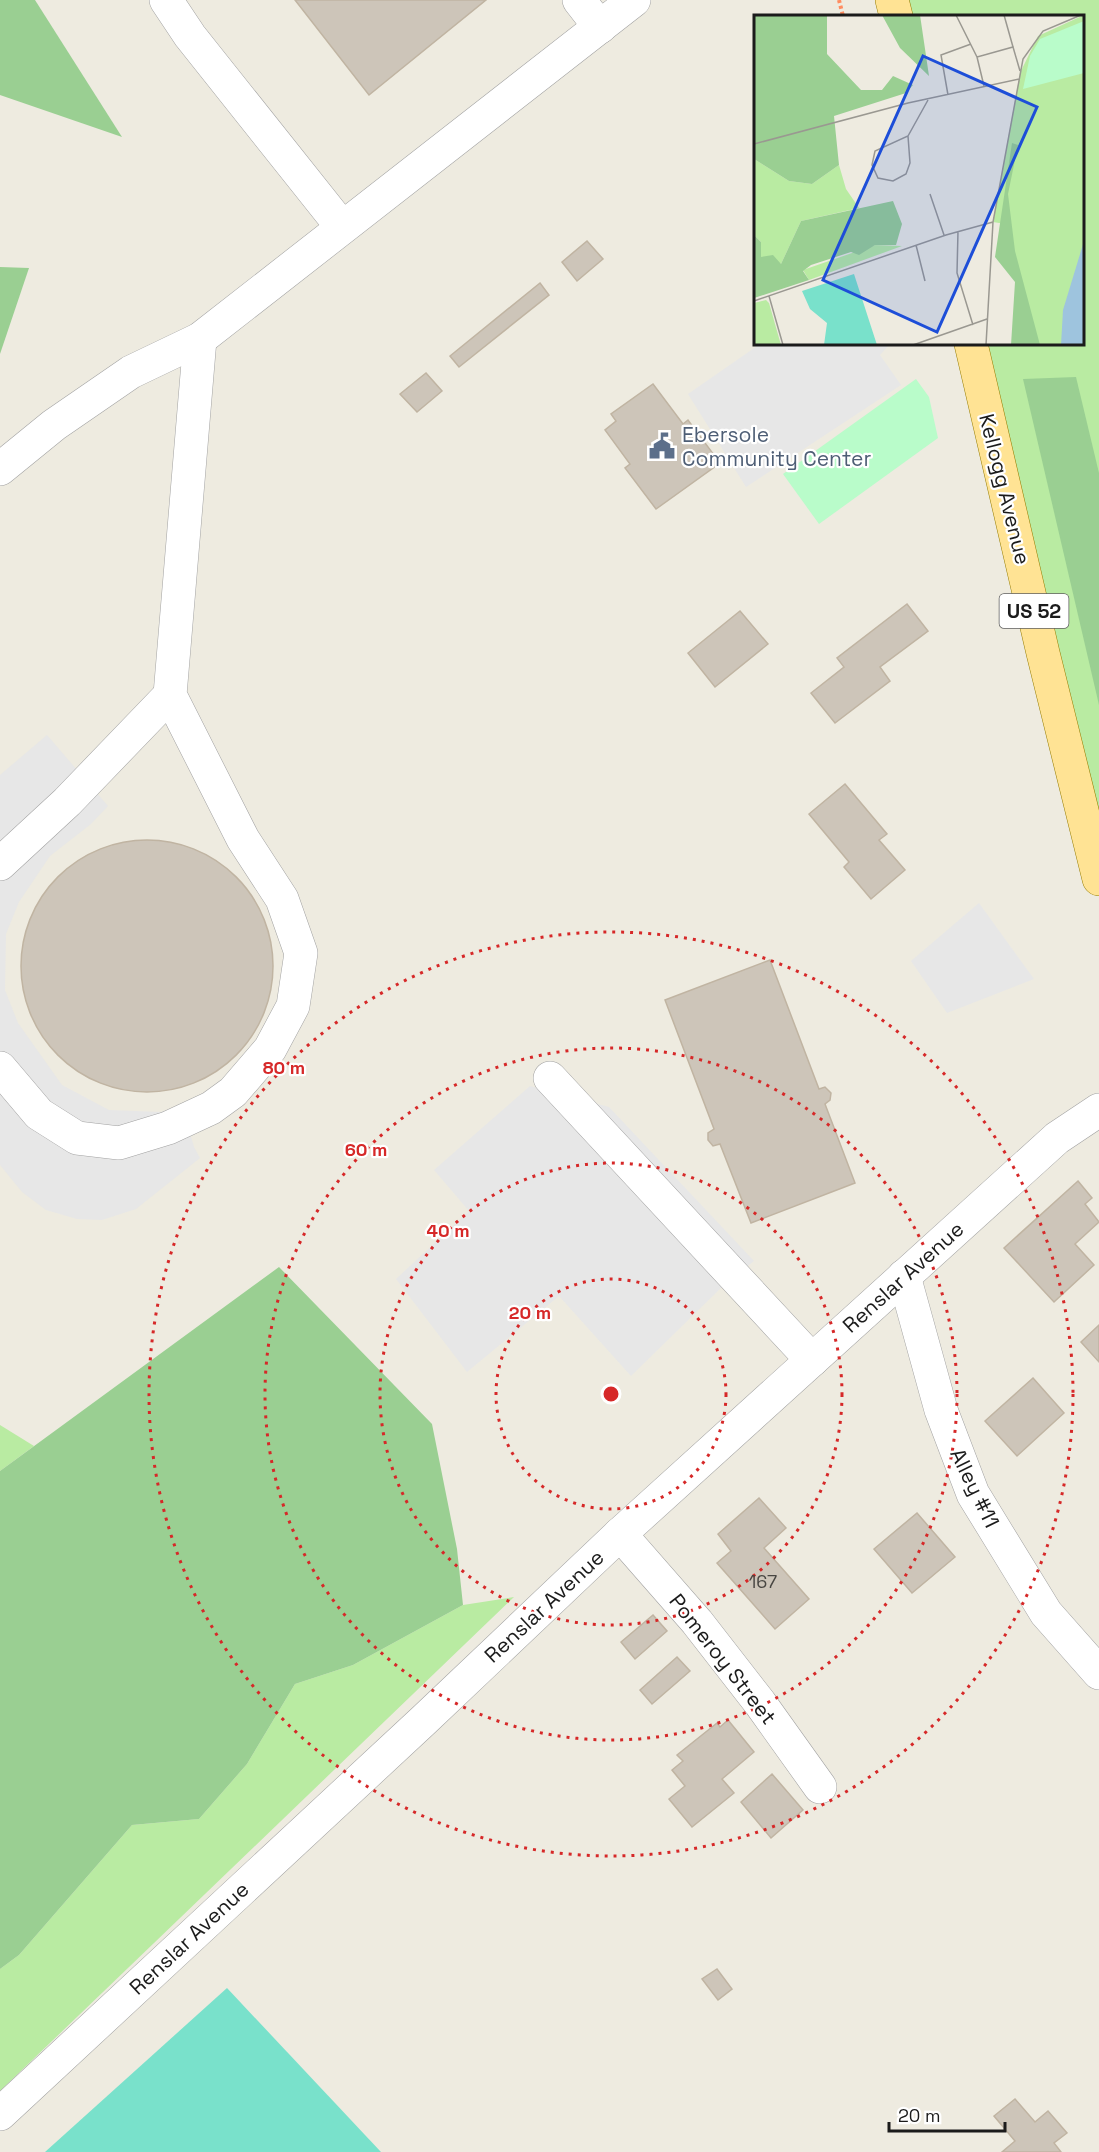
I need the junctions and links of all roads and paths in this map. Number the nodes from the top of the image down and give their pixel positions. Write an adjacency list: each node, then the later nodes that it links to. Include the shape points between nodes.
1 (166, 0): 9 (street, via 190,36)
2 (579, 0): 8 (street)
3 (634, 0): 8 (street)
4 (839, 0): 6 (path)
5 (892, 0): 7 (main road)
6 (843, 15)
7 (896, 15)
8 (600, 27): 9 (street)
9 (342, 227): 10 (street)
10 (200, 339): 12 (street, via 131,372 54,425); 13 (street)
11 (971, 345): 15 (main road, Kellogg Avenue / US 52)
12 (0, 469)
13 (170, 695): 14 (street, via 68,802); 16 (street, via 243,839 282,899 301,953 293,1006 270,1049 233,1092 211,1108 178,1123 119,1143 77,1138 39,1113)
14 (0, 864)
15 (1099, 879)
16 (0, 1068)
17 (550, 1078): 20 (street)
18 (1099, 1110): 19 (street, Renslar Avenue, via 1057,1138)
19 (904, 1276): 20 (street, Renslar Avenue); 22 (street, Alley #11, via 941,1410 974,1494 1046,1613)
20 (812, 1360): 21 (street, Renslar Avenue)
21 (620, 1534): 23 (street, Pomeroy Street, via 697,1622); 24 (street, Renslar Avenue)
22 (1099, 1673)
23 (820, 1787)
24 (0, 2114)

